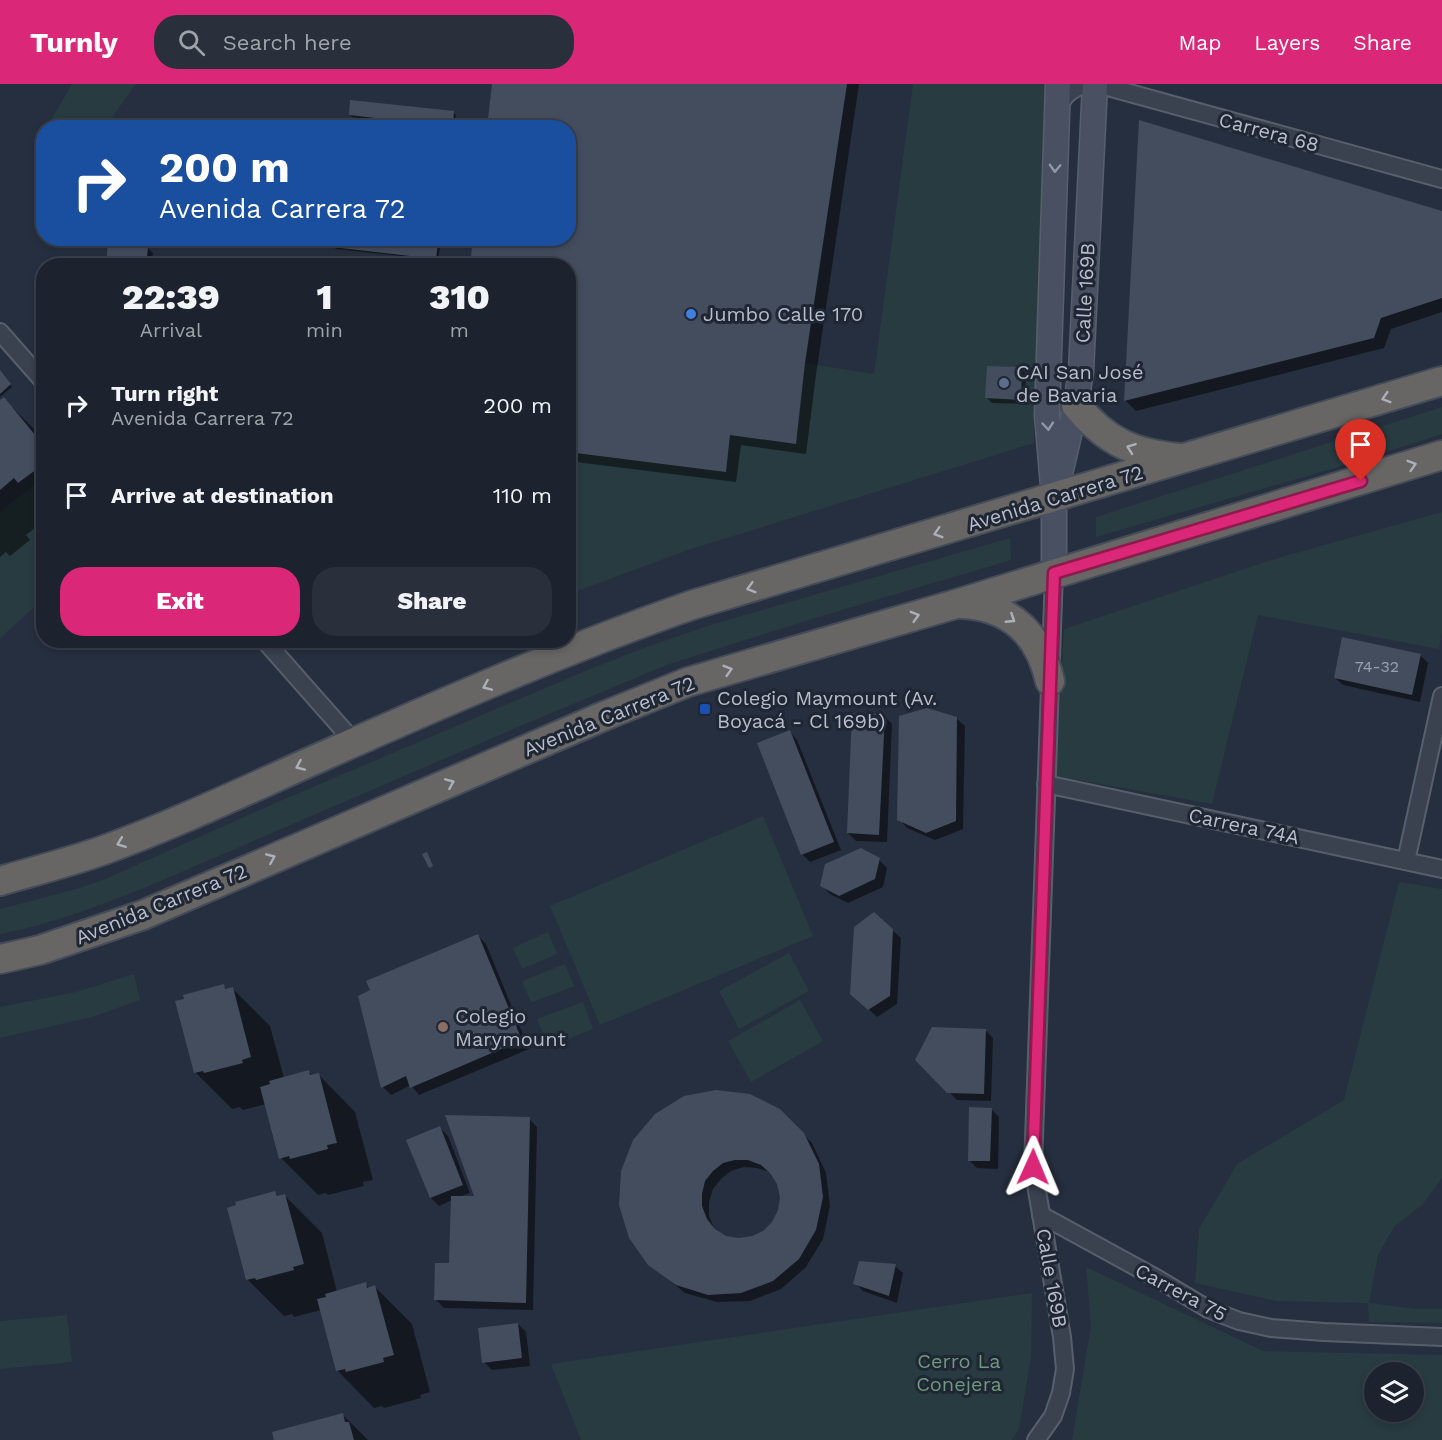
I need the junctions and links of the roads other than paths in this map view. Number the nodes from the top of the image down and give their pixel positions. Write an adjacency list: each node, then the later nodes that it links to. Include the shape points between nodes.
1 (1058, 84): 4 (main road, Calle 169B)
2 (1090, 84): 4 (street, via 1068,93)
3 (1096, 84): 5 (street, Carrera 68); 9 (main road, Calle 169B, via 1082,371)
4 (1057, 109): 12 (main road, Calle 169B, one-way to 12, via 1047,415)
5 (1442, 179)
6 (0, 332): 7 (street)
7 (36, 373)
8 (1442, 381): 11 (highway, Avenida Carrera 72, one-way to 11)
9 (1076, 405): 11 (highway, one-way to 9, via 1152,455 1119,443 1095,427); 12 (main road, Calle 169B)
10 (1442, 455): 13 (highway, Avenida Carrera 72, one-way to 10)
11 (1188, 458): 12 (highway, Avenida Carrera 72)
12 (1054, 498): 13 (main road, Calle 169B); 18 (highway, Avenida Carrera 72, one-way to 18, via 671,613)
13 (1054, 573): 14 (highway, Avenida Carrera 72); 16 (street, Calle 169B)
14 (956, 604): 16 (highway, one-way to 16, via 996,610 1015,621 1041,653); 23 (highway, Avenida Carrera 72, one-way to 14, via 40,951 143,915 688,682)
15 (271, 648): 18 (street)
16 (1050, 681): 19 (street, Calle 169B)
17 (1442, 696): 20 (street)
18 (354, 742): 22 (highway, Avenida Carrera 72, one-way to 22, via 104,850)
19 (1046, 784): 20 (street, Carrera 74A); 24 (street, Calle 169B, via 1033,1153)
20 (1406, 861): 21 (street, Carrera 74A)
21 (1442, 869)
22 (0, 881)
23 (0, 959)
24 (1041, 1215): 25 (street, Carrera 75, via 1208,1309 1239,1322 1324,1332); 26 (street, Calle 169B, via 1065,1369 1053,1416)
25 (1442, 1336)
26 (1036, 1440)

